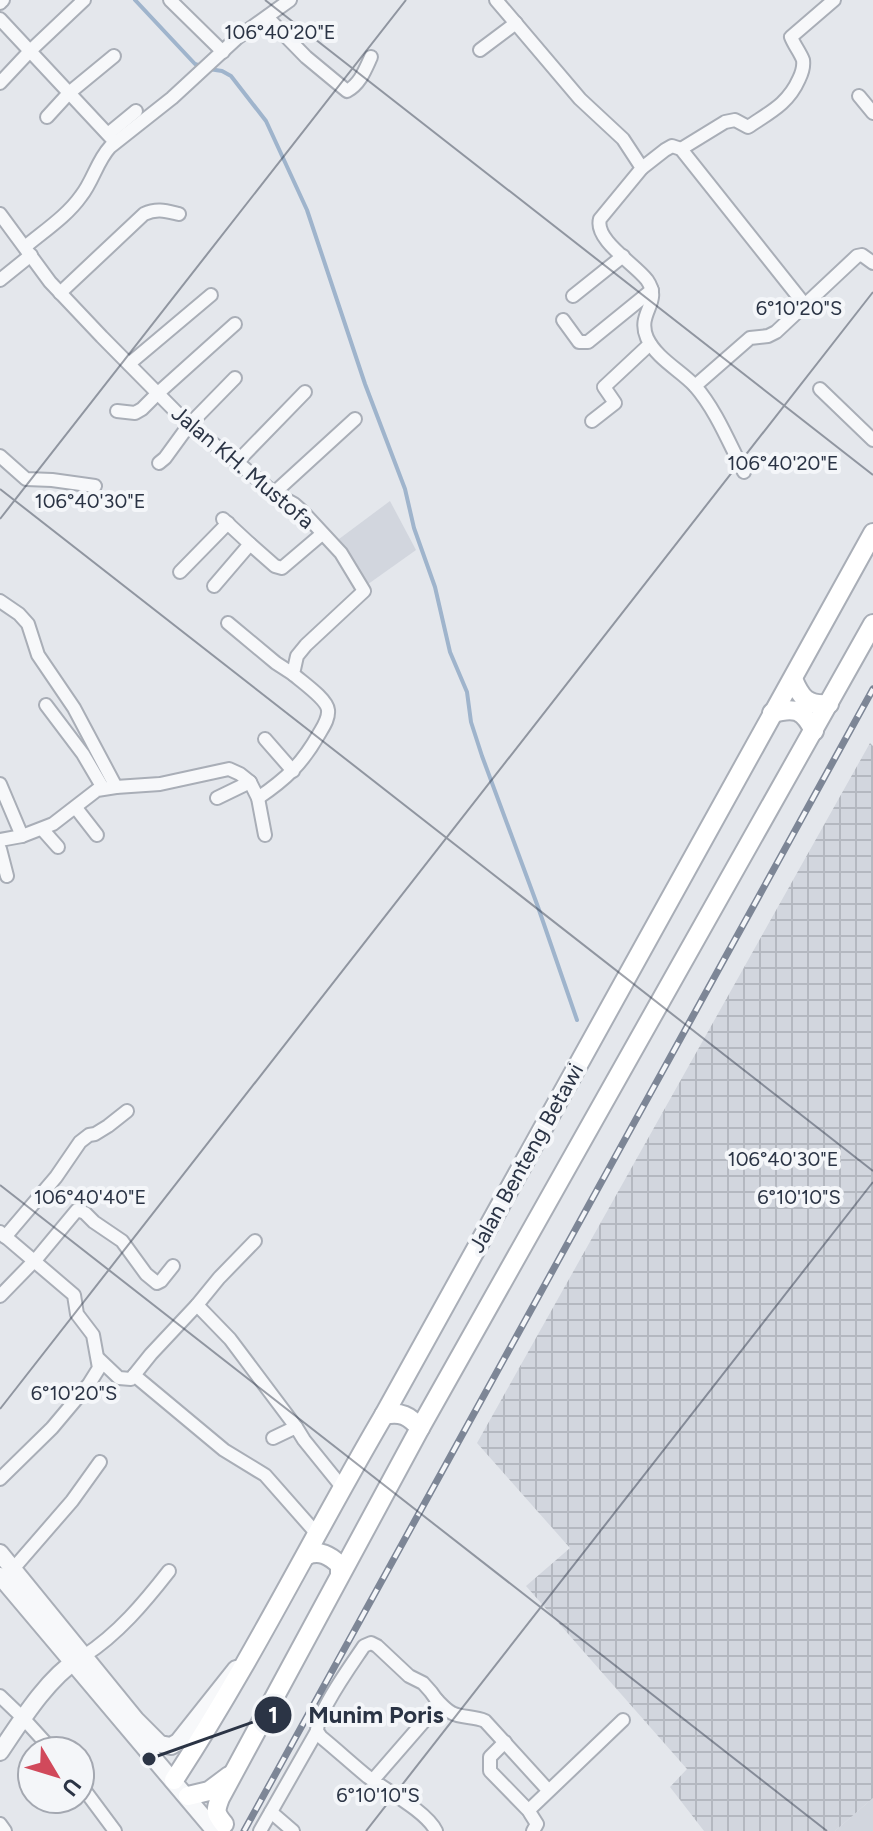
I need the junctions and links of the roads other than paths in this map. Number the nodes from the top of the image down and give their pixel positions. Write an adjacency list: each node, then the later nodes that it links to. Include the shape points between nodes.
1 (84, 0): 10 (street)
2 (170, 0): 11 (street)
3 (290, 0): 6 (street)
4 (496, 0): 8 (street)
5 (834, 0): 21 (street, via 791,37 803,71 782,104 748,127 735,120 725,122)
6 (267, 17): 11 (street); 13 (street, via 346,90 361,77)
7 (0, 19): 10 (street)
8 (516, 23): 9 (street); 22 (street, via 580,99 623,139)
9 (480, 50)
10 (30, 51): 14 (street); 15 (street)
11 (223, 52): 20 (street, via 172,98)
12 (114, 56): 15 (street)
13 (371, 57)
14 (0, 83)
15 (69, 93): 19 (street); 20 (street)
16 (859, 96): 18 (street)
17 (136, 111): 20 (street)
18 (873, 113)
19 (47, 117)
20 (112, 138): 25 (street, via 78,201)
21 (681, 149): 22 (street, via 672,146); 33 (street)
22 (642, 168): 26 (street, via 598,226)
23 (0, 214): 25 (street, Jalan KH. Mustofa)
24 (179, 214): 30 (street, via 144,214)
25 (28, 251): 28 (street); 30 (street, Jalan KH. Mustofa)
26 (623, 256): 29 (street); 32 (street)
27 (873, 263): 33 (street, via 857,256)
28 (0, 280)
29 (652, 290): 34 (street, via 588,342 579,342); 36 (street, via 643,327)
30 (60, 293): 37 (street, Jalan KH. Mustofa)
31 (211, 295): 37 (street)
32 (573, 296)
33 (805, 305): 39 (street, via 772,335 746,340)
34 (563, 320)
35 (235, 324): 42 (street)
36 (650, 344): 39 (street); 45 (street, via 604,387 615,403)
37 (129, 364): 42 (street, Jalan KH. Mustofa)
38 (235, 378): 46 (street)
39 (695, 386): 51 (street)
40 (820, 389): 47 (street)
41 (305, 392): 49 (street)
42 (157, 394): 43 (street, via 135,413); 46 (street, Jalan KH. Mustofa)
43 (117, 411)
44 (355, 419): 53 (street)
45 (592, 421)
46 (189, 425): 49 (street, Jalan KH. Mustofa); 50 (street)
47 (873, 440)
48 (0, 456): 52 (street, via 26,479)
49 (237, 462): 53 (street, Jalan KH. Mustofa)
50 (159, 463)
51 (744, 472)
52 (95, 486)
53 (274, 493): 55 (street, Jalan KH. Mustofa, via 294,504)
54 (873, 533): 63 (main road, Jalan Benteng Betawi)
55 (322, 534): 56 (street, via 282,568); 62 (street, Jalan KH. Mustofa, via 341,553 364,591 306,645)
56 (250, 544): 57 (street, via 225,520); 58 (street)
57 (180, 572)
58 (214, 586)
59 (0, 601): 71 (street, via 28,624 38,655 74,708)
60 (228, 623): 62 (street)
61 (873, 624): 66 (main road, Jalan Benteng Betawi)
62 (293, 674): 68 (street, via 328,708 322,730)
63 (794, 683): 65 (main road, Jalan Benteng Betawi); 66 (main road)
64 (46, 705): 71 (street)
65 (777, 711): 66 (main road); 92 (main road, Jalan Benteng Betawi)
66 (818, 715): 94 (main road, Jalan Benteng Betawi)
67 (265, 739): 68 (street)
68 (293, 771): 73 (street)
69 (250, 782): 71 (street, via 229,769); 72 (street); 73 (street)
70 (0, 784): 78 (street)
71 (110, 788): 74 (street, via 93,792)
72 (217, 798)
73 (258, 798): 77 (street)
74 (76, 808): 75 (street); 76 (street)
75 (42, 829): 78 (street); 80 (street)
76 (97, 835)
77 (265, 835)
78 (22, 836): 79 (street)
79 (0, 840)
80 (58, 847)
81 (0, 849): 82 (street)
82 (7, 876)
83 (127, 1111): 84 (street, via 80,1142 56,1177)
84 (2, 1234): 86 (street)
85 (255, 1241): 89 (street)
86 (32, 1262): 87 (street, via 78,1210 122,1241 157,1283); 88 (street); 90 (street, via 74,1295 77,1314 93,1335)
87 (173, 1266)
88 (0, 1296)
89 (197, 1305): 91 (street); 93 (street, via 230,1339)
90 (99, 1359): 91 (street, via 119,1378); 97 (street, via 89,1384)
91 (134, 1375): 99 (street, via 224,1450 265,1475)
92 (384, 1415): 94 (main road, via 404,1414); 98 (main road, Jalan Benteng Betawi)
93 (296, 1427): 95 (street); 98 (street)
94 (420, 1428): 104 (main road, Jalan Benteng Betawi)
95 (273, 1438)
96 (100, 1462): 103 (street)
97 (0, 1479)
98 (342, 1487): 99 (main road, Jalan Benteng Betawi)
99 (317, 1534): 101 (main road, Jalan Benteng Betawi)
100 (0, 1553): 103 (street)
101 (307, 1555): 104 (main road, via 325,1554 340,1565); 105 (main road, Jalan Benteng Betawi)
102 (169, 1571): 106 (street, via 112,1636)
103 (7, 1573): 106 (street)
104 (340, 1574): 115 (main road, Jalan Benteng Betawi)
105 (253, 1650): 106 (street, via 171,1746 155,1740); 116 (main road, Jalan Benteng Betawi)
106 (78, 1659): 109 (street); 116 (street)
107 (0, 1696): 109 (street)
108 (436, 1699): 111 (street, via 423,1683 368,1643 323,1710); 113 (street, via 450,1712 485,1721); 117 (street, via 432,1712)
109 (23, 1718): 112 (street); 114 (street)
110 (623, 1720): 118 (street)
111 (317, 1731): 117 (street); 122 (street)
112 (38, 1735)
113 (505, 1742): 118 (street); 121 (street, via 490,1757 490,1771)
114 (0, 1752)
115 (234, 1772): 119 (main road, via 209,1791); 124 (main road, Jalan Benteng Betawi, via 216,1808)
116 (174, 1780): 119 (street)
117 (373, 1780): 129 (street, via 424,1816)
118 (548, 1790): 121 (street)
119 (188, 1796): 124 (street)
120 (96, 1805): 126 (street)
121 (529, 1811): 130 (street, via 537,1824)
122 (271, 1812): 127 (street); 128 (street)
123 (0, 1824): 125 (street)
124 (223, 1829)
125 (5, 1831)
126 (115, 1831)
127 (260, 1831)
128 (293, 1831)
129 (436, 1831)
130 (533, 1831)

